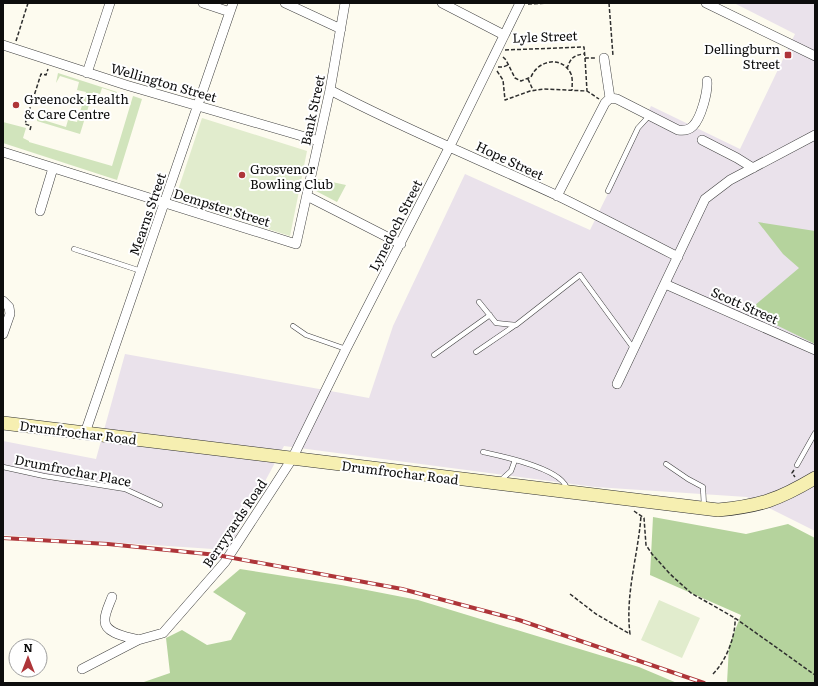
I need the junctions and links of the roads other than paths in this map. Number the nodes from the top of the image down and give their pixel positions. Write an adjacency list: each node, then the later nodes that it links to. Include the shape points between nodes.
1 (110, 3): 14 (street)
2 (203, 3): 8 (street)
3 (285, 3): 9 (street)
4 (345, 3): 9 (street, Bank Street)
5 (442, 3): 10 (street, Lyle Street)
6 (706, 3): 12 (street)
7 (520, 4): 10 (street, Lynedoch Street)
8 (232, 7): 18 (street, Mearns Street)
9 (341, 28): 16 (street, Bank Street)
10 (504, 35): 23 (street, Lynedoch Street)
11 (3, 45): 14 (street, Wellington Street)
12 (815, 56)
13 (604, 58): 17 (street)
14 (87, 73): 18 (street, Wellington Street)
15 (707, 81): 19 (street, via 708,91 694,126 685,131 678,130)
16 (330, 90): 22 (street, Bank Street); 23 (street, Hope Street, via 384,119)
17 (608, 101): 19 (street, via 617,99); 29 (street)
18 (196, 105): 22 (street, Wellington Street); 30 (street, Mearns Street)
19 (649, 116): 27 (lane, via 638,128)
20 (815, 135): 26 (street)
21 (702, 140): 26 (street)
22 (319, 141): 28 (street, Bank Street)
23 (450, 146): 29 (street, Hope Street); 33 (street, Lynedoch Street)
24 (3, 152): 25 (street, Dempster Street)
25 (53, 168): 30 (street, Dempster Street); 31 (street)
26 (753, 168): 35 (street, via 730,180 705,199)
27 (608, 191)
28 (307, 196): 32 (street, Bank Street); 33 (street)
29 (557, 196): 35 (street, Hope Street)
30 (164, 203): 32 (street, Dempster Street); 36 (street, Mearns Street)
31 (40, 211)
32 (296, 244)
33 (401, 244): 44 (street, Lynedoch Street)
34 (74, 249): 36 (lane)
35 (678, 257): 37 (street)
36 (141, 271): 51 (street, Mearns Street)
37 (665, 284): 45 (street); 46 (street, Scott Street)
38 (479, 302): 40 (lane)
39 (6, 304): 43 (street, via 10,314)
40 (490, 315): 41 (lane, via 496,323); 48 (lane)
41 (516, 325): 45 (lane, via 580,274); 47 (lane)
42 (293, 326): 44 (lane, via 306,335)
43 (3, 334)
44 (346, 349): 54 (street, Lynedoch Street)
45 (634, 349): 49 (street)
46 (815, 350)
47 (476, 352)
48 (434, 355)
49 (617, 384)
50 (3, 423): 51 (main road, Drumfrochar Road)
51 (84, 433): 54 (main road, Drumfrochar Road)
52 (815, 434): 57 (lane)
53 (483, 452): 55 (lane)
54 (292, 459): 60 (main road, Drumfrochar Road); 65 (street, Berryyards Road, via 225,562 163,633)
55 (515, 460): 60 (lane, via 511,471 502,477); 61 (lane, via 549,472 564,482)
56 (666, 464): 63 (lane, via 703,487)
57 (798, 465)
58 (3, 467): 62 (lane, Drumfrochar Place, via 124,489)
59 (815, 478): 63 (main road, Drumfrochar Road, via 773,501 751,507 718,510)
60 (499, 484): 61 (main road, Drumfrochar Road)
61 (567, 492): 63 (main road, Drumfrochar Road)
62 (160, 505)
63 (704, 508)
64 (112, 597): 65 (street, via 104,620 106,625 112,632)
65 (138, 640): 66 (street, Berryyards Road)
66 (82, 670)

